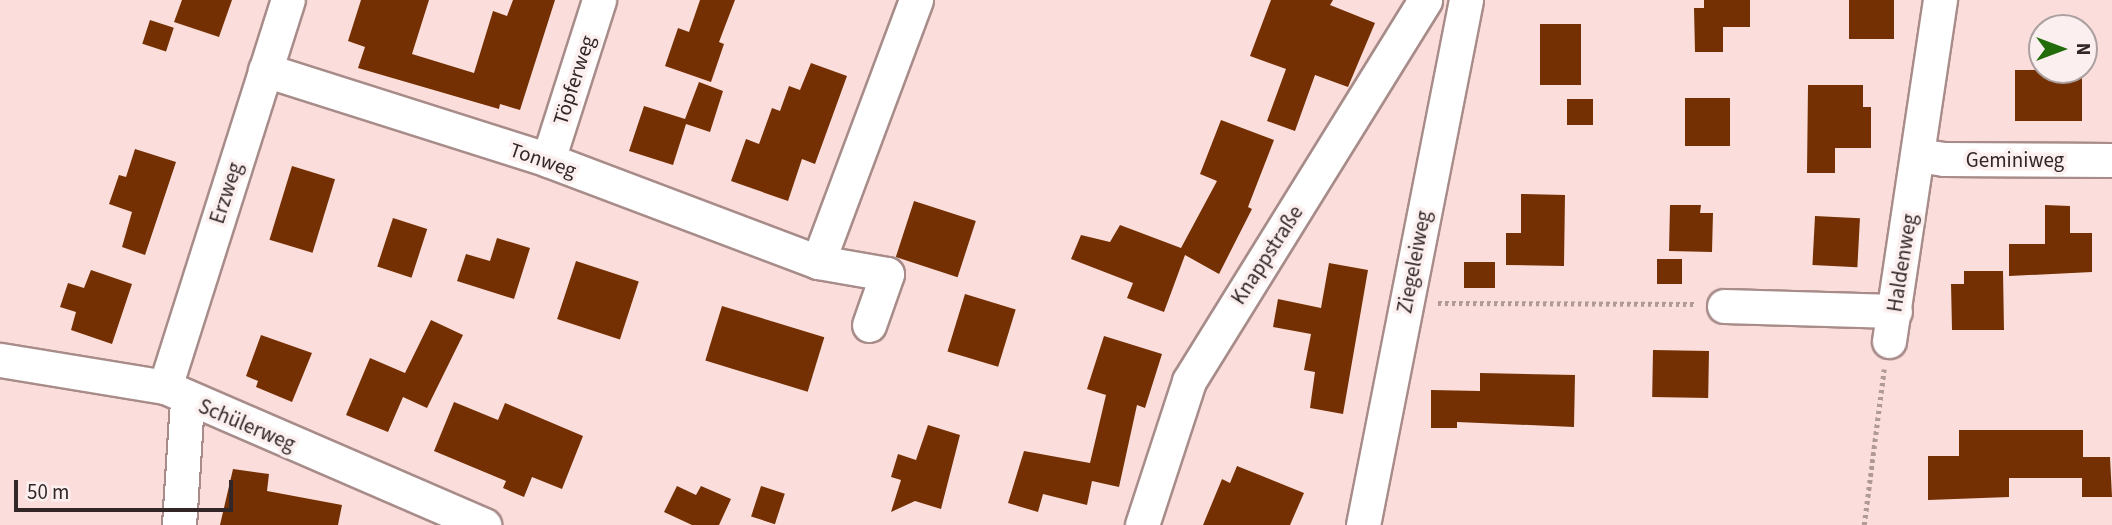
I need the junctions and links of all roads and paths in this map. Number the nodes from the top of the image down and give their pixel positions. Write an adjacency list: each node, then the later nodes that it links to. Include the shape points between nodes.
1 (288, 0): 7 (street, Erzweg)
2 (599, 0): 9 (street, Töpferweg)
3 (916, 0): 11 (street)
4 (1425, 0): 20 (street, Knappstraße, via 1189,381)
5 (1466, 0): 12 (street, Ziegeleiweg)
6 (1940, 0): 8 (street, Haldenweg)
7 (265, 70): 9 (street, Tonweg); 17 (street, Erzweg)
8 (1918, 155): 10 (street, Geminiweg); 15 (street, Haldenweg)
9 (548, 160): 11 (street, Tonweg)
10 (2112, 160)
11 (818, 262): 14 (street, Tonweg, via 887,274)
12 (1407, 298): 13 (path); 21 (street, Ziegeleiweg)
13 (1724, 306): 15 (street)
14 (869, 325)
15 (1892, 326): 22 (path, Haldenweg)
16 (0, 359): 17 (street, Schülerweg)
17 (176, 393): 18 (street, Erzweg); 19 (street, Schülerweg)
18 (179, 525)
19 (484, 525)
20 (1142, 525)
21 (1363, 525)
22 (1864, 525)

